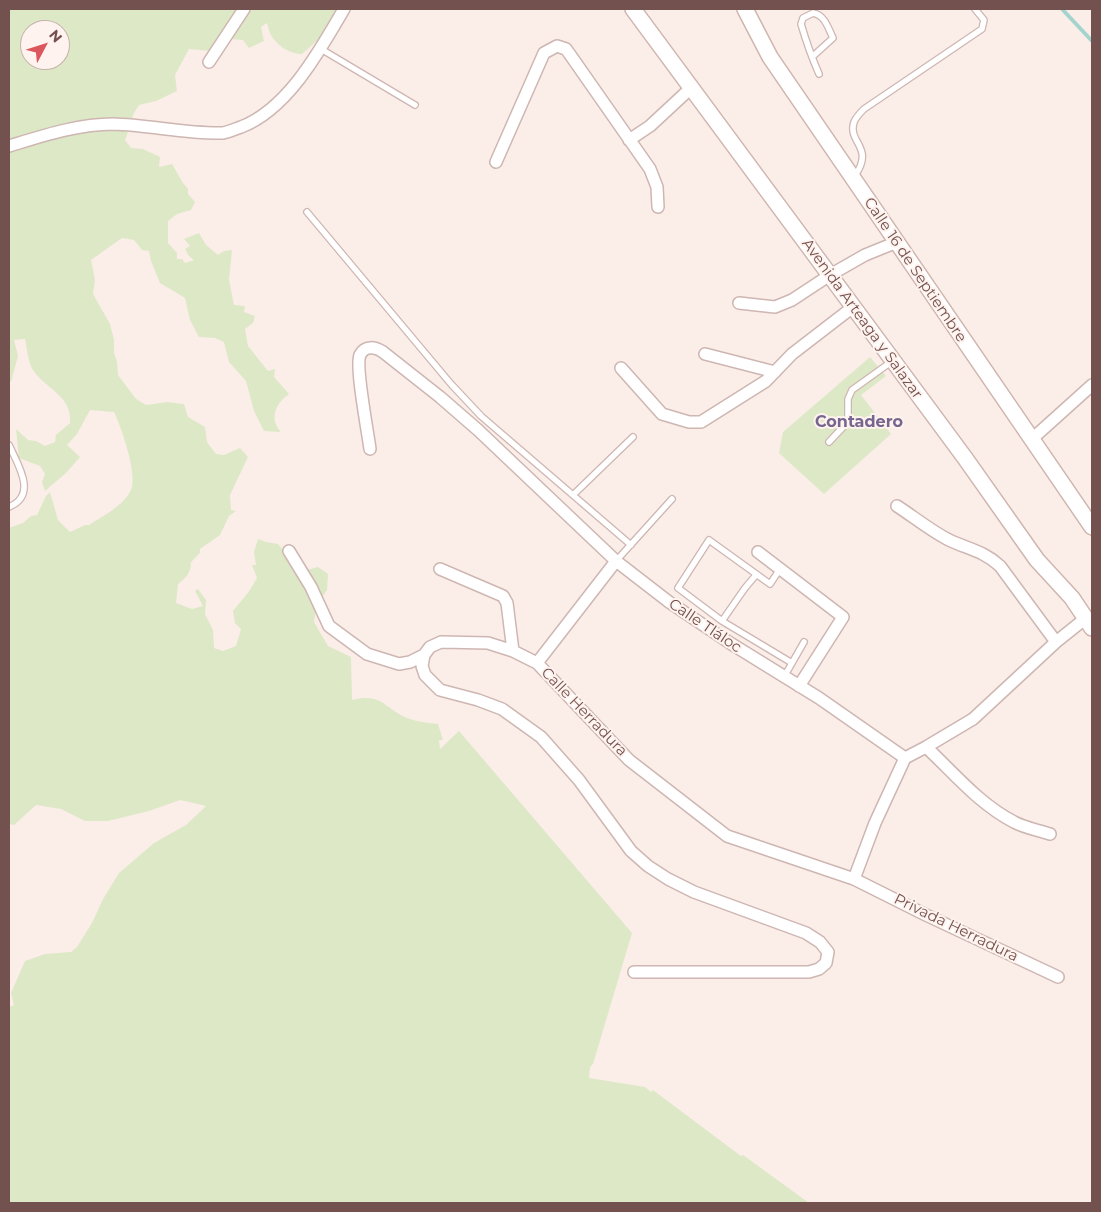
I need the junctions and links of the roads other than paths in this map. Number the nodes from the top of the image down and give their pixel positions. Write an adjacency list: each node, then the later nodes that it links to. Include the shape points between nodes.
1 (244, 9): 8 (street)
2 (344, 9): 6 (street)
3 (633, 9): 10 (street, Avenida Arteaga y Salazar)
4 (745, 9): 15 (street, Calle 16 de Septiembre, via 770,57)
5 (974, 9): 15 (lane, via 984,20 982,29 864,109 854,121 852,132 862,152 862,166)
6 (320, 49): 11 (lane); 13 (street, via 293,86 269,110 250,123 226,133 112,124 84,127)
7 (812, 57): 7 (lane, via 834,38 824,19 813,13 803,18 801,24); 9 (lane)
8 (209, 62)
9 (819, 74)
10 (692, 87): 12 (street, via 650,126); 19 (street, Avenida Arteaga y Salazar)
11 (415, 105)
12 (629, 140): 14 (street, via 566,49 558,46 544,53); 16 (street, via 650,169)
13 (9, 146)
14 (496, 162)
15 (853, 178): 18 (street, Calle 16 de Septiembre)
16 (658, 207)
17 (308, 212): 32 (lane, via 463,397)
18 (897, 242): 19 (street, via 865,255); 28 (street, Calle 16 de Septiembre)
19 (830, 276): 20 (street, via 775,307); 21 (street, Avenida Arteaga y Salazar)
20 (739, 303)
21 (853, 307): 23 (street, Avenida Arteaga y Salazar); 25 (street, via 792,354)
22 (705, 354): 25 (street)
23 (893, 361): 29 (lane, via 852,390 848,399 848,418); 45 (street, Avenida Arteaga y Salazar, via 1037,560)
24 (621, 368): 25 (street, via 662,414 689,422 701,422)
25 (775, 372)
26 (1092, 385): 28 (street)
27 (633, 437): 32 (lane)
28 (1032, 439): 36 (street, Calle 16 de Septiembre)
29 (829, 442)
30 (9, 445): 35 (lane, via 23,476 24,491 16,504)
31 (370, 449): 40 (street, Calle Tláloc, via 358,360 369,347 375,347 440,397 550,496)
32 (573, 494): 37 (lane)
33 (672, 499): 37 (lane)
34 (897, 506): 48 (street, via 948,540 991,558)
35 (9, 507)
36 (1092, 527)
37 (631, 545): 40 (lane)
38 (289, 551): 50 (street, Calle Herradura, via 330,626 368,654 399,664)
39 (758, 552): 42 (street)
40 (616, 561): 44 (street, Calle Tláloc); 51 (street)
41 (440, 569): 49 (street, via 503,596 507,603)
42 (780, 569): 43 (lane, via 770,584); 54 (street, via 844,617)
43 (756, 575): 44 (lane, via 709,540); 46 (lane)
44 (674, 595): 46 (lane); 53 (street, Calle Tláloc, via 730,643)
45 (1090, 620): 48 (street)
46 (722, 621): 52 (lane)
47 (804, 642): 52 (lane)
48 (1056, 642): 55 (street, via 973,719)
49 (513, 651): 50 (street, Calle Herradura, via 488,643 454,641 436,643); 51 (street, Calle Herradura)
50 (424, 655): 59 (street, via 422,666 425,675 440,690 502,709 541,737 579,780 631,851 648,866 694,892 806,933 828,952 826,964 809,972)
51 (537, 663): 58 (street, Calle Herradura, via 629,760 727,836)
52 (792, 663): 53 (lane)
53 (784, 677): 54 (street, Calle Tláloc)
54 (799, 686): 56 (street, Calle Tláloc)
55 (926, 747): 56 (street); 57 (street, via 988,806 1014,822)
56 (905, 758): 58 (street)
57 (1050, 834)
58 (854, 879): 60 (street, Privada Herradura)
59 (634, 972)
60 (1058, 977)

